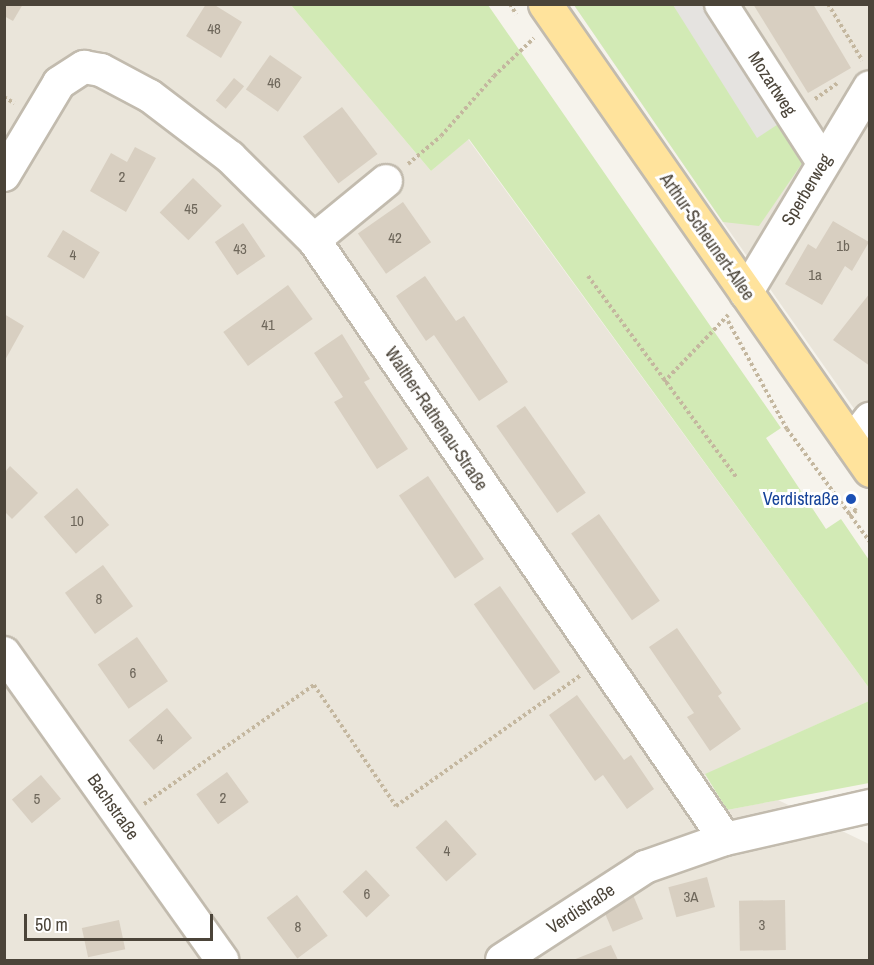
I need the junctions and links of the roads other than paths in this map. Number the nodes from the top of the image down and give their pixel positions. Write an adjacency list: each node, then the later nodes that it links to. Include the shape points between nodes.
1 (721, 4): 4 (street, Mozartweg)
2 (531, 19): 8 (main road, Arthur-Scheunert-Allee)
3 (860, 76): 4 (street, Sperberweg)
4 (823, 162): 8 (street, Sperberweg)
5 (4, 176): 7 (street, Walther-Rathenau-Straße, via 59,83 84,68 101,70 150,96 230,158)
6 (386, 181): 7 (street)
7 (314, 240): 13 (street, Walther-Rathenau-Straße)
8 (731, 306): 9 (main road, Arthur-Scheunert-Allee)
9 (860, 431): 10 (main road, Arthur-Scheunert-Allee)
10 (870, 470)
11 (4, 653): 14 (street, Bachstraße)
12 (870, 806): 13 (street, Verdistraße)
13 (724, 839): 15 (street, Verdistraße, via 645,867)
14 (222, 960)
15 (502, 960)

